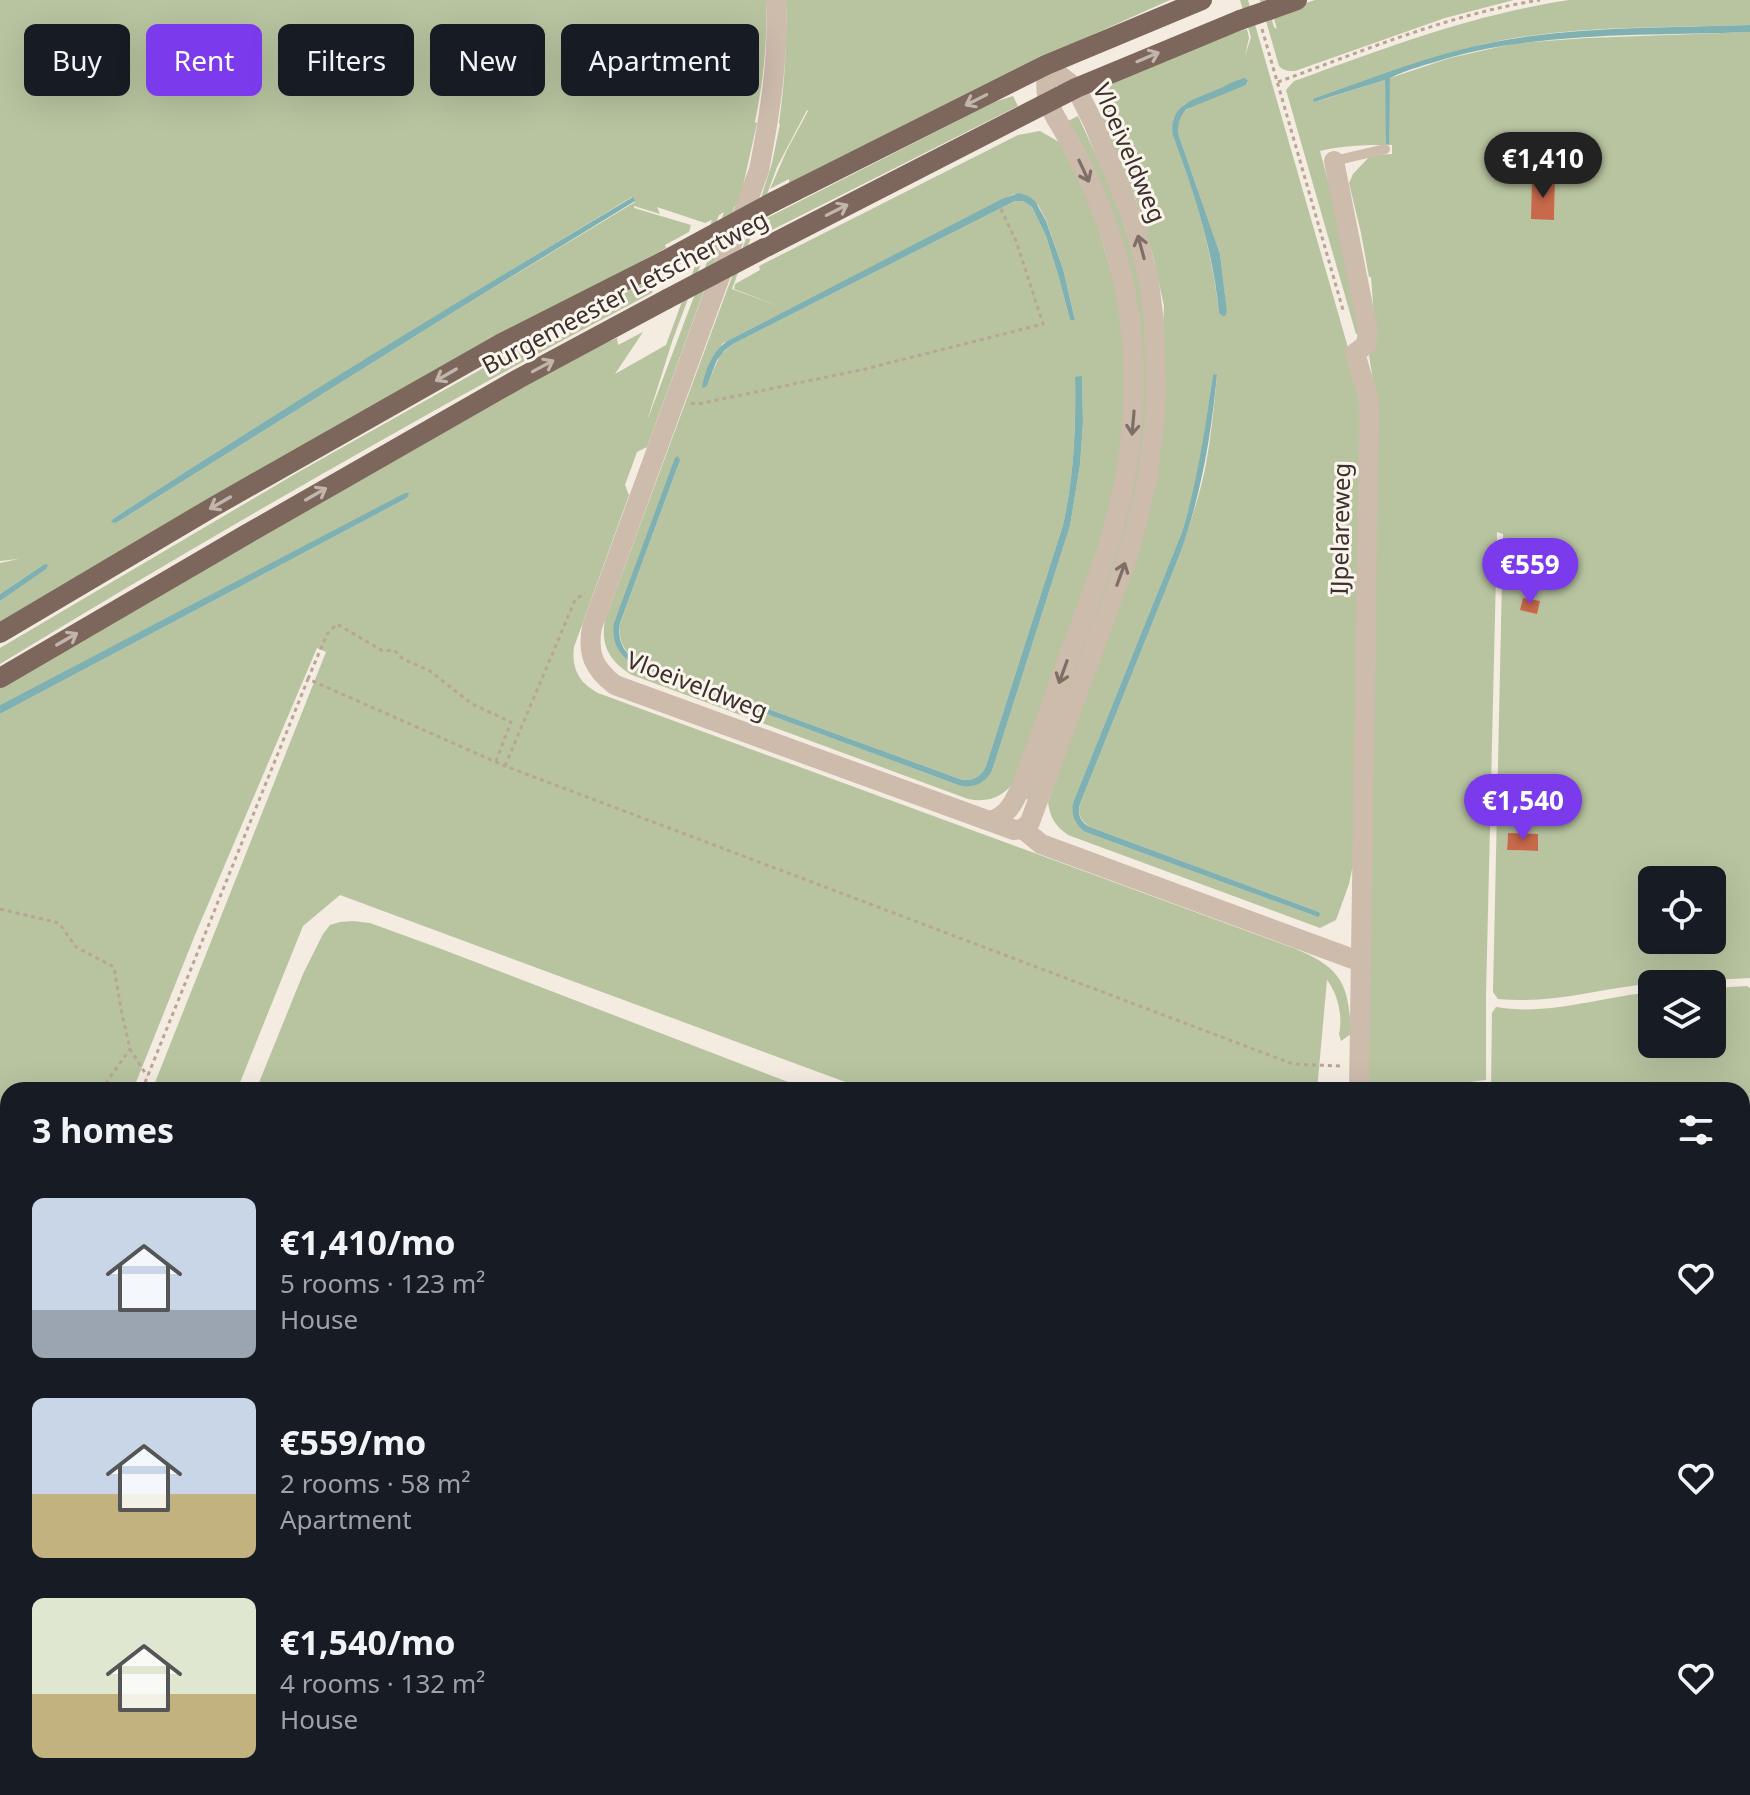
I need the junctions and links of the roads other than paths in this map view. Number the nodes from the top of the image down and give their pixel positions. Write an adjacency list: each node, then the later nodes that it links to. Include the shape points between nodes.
1 (776, 0): 11 (street, Vloeiveldweg, via 776,62 759,170 589,642 600,674 615,685)
2 (1202, 0): 4 (main road, Burgemeester Letschertweg)
3 (1297, 0): 5 (main road, Burgemeester Letschertweg, one-way to 3, bridge, via 1240,20 1265,19)
4 (1046, 65): 5 (street, Vloeiveldweg); 6 (street, Vloeiveldweg); 9 (main road, Burgemeester Letschertweg, one-way to 9, bridge, via 502,343)
5 (1076, 88): 6 (main road, Burgemeester Letschertweg); 12 (street, Vloeiveldweg, one-way to 5, via 1042,791 1125,564 1147,480 1155,418 1154,323 1144,257)
6 (1049, 102): 10 (main road, Burgemeester Letschertweg, one-way to 6, bridge, via 504,387); 11 (street, Vloeiveldweg, one-way to 11, via 1085,170 1114,246 1132,339 1133,425 1125,484 1105,557 1023,783 1003,817)
7 (1385, 149): 8 (lane, IJpelareweg)
8 (1334, 161): 13 (street, IJpelareweg, via 1368,331 1366,345 1355,353 1369,415)
9 (0, 633)
10 (0, 678)
11 (991, 821): 12 (street, Vloeiveldweg)
12 (1023, 829): 13 (street, via 1041,844)
13 (1361, 962): 14 (street, IJpelareweg)
14 (1359, 1082)

